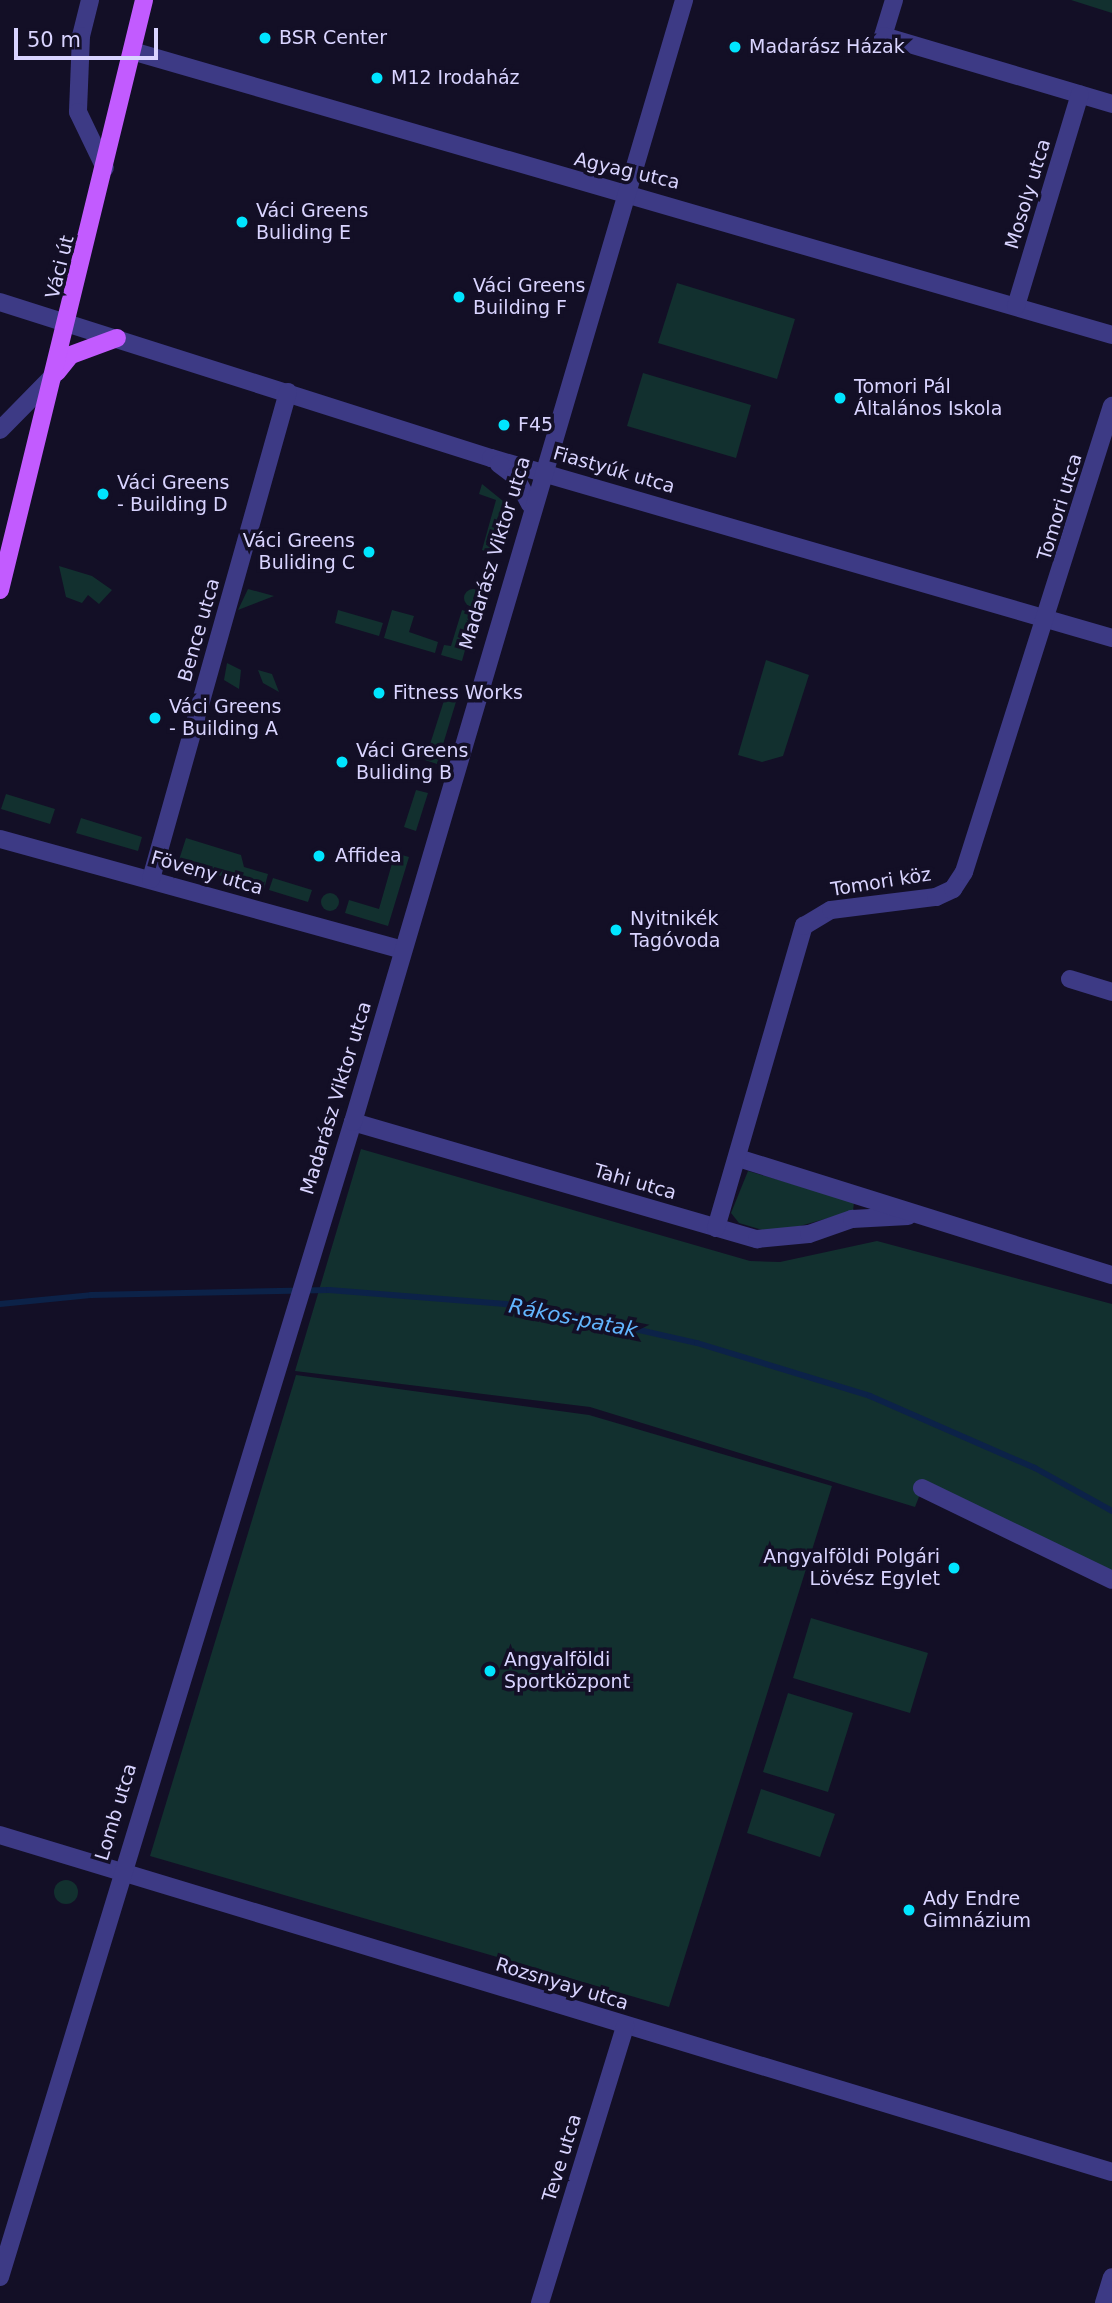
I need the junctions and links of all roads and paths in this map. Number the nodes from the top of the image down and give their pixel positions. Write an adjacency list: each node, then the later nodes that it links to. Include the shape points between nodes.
1 (90, 0): 8 (street, via 81,36 78,112)
2 (144, 0): 5 (main road, Váci út)
3 (684, 0): 9 (street, Madarász Viktor utca)
4 (894, 0): 6 (street, via 883,36)
5 (132, 51): 8 (main road, Váci út); 9 (street, Agyag utca, via 606,191)
6 (1080, 94): 7 (street); 11 (street, Mosoly utca)
7 (1112, 104)
8 (105, 168): 12 (main road, Váci út)
9 (627, 189): 11 (street, Agyag utca); 20 (street, Madarász Viktor utca)
10 (0, 302): 12 (street, Fiastyúk utca)
11 (1016, 306): 13 (street, Agyag utca)
12 (67, 323): 14 (street, Fiastyúk utca); 15 (main road, Váci út)
13 (1112, 335)
14 (117, 338): 15 (main road, via 71,355); 16 (street, Fiastyúk utca)
15 (54, 375): 18 (street); 22 (main road, Váci út)
16 (288, 392): 19 (street, Fiastyúk utca); 26 (street, Bence utca)
17 (1112, 406): 23 (street, Tomori utca)
18 (0, 430)
19 (491, 457): 20 (street, Fiastyúk utca); 21 (street, via 515,476)
20 (541, 471): 21 (street, Madarász Viktor utca); 23 (street, Fiastyúk utca)
21 (530, 505): 27 (street, Madarász Viktor utca)
22 (0, 590)
23 (1044, 618): 24 (street, Fiastyúk utca); 31 (street, Tomori köz, via 953,889 936,897 831,910 804,926)
24 (1112, 638)
25 (7, 841): 26 (street, Föveny utca)
26 (151, 879): 27 (street, Föveny utca)
27 (402, 950): 30 (street, Madarász Viktor utca)
28 (1070, 979): 29 (street)
29 (1112, 992)
30 (353, 1122): 33 (street, Tahi utca); 35 (street, Madarász Viktor utca)
31 (738, 1158): 32 (street, Tahi utca); 33 (street, Tomori köz)
32 (908, 1216): 33 (street, Tahi utca, via 852,1219 783,1239); 34 (street, Tahi utca)
33 (716, 1228)
34 (1112, 1275)
35 (277, 1361): 39 (street, Lomb utca)
36 (922, 1488): 37 (street)
37 (1112, 1580)
38 (0, 1835): 39 (street, Rozsnyay utca)
39 (120, 1871): 40 (street, Rozsnyay utca); 42 (street, Lomb utca)
40 (625, 2026): 41 (street, Rozsnyay utca); 44 (street, Teve utca)
41 (1112, 2172)
42 (0, 2277)
43 (1112, 2277): 45 (street)
44 (540, 2303)
45 (1104, 2303)

